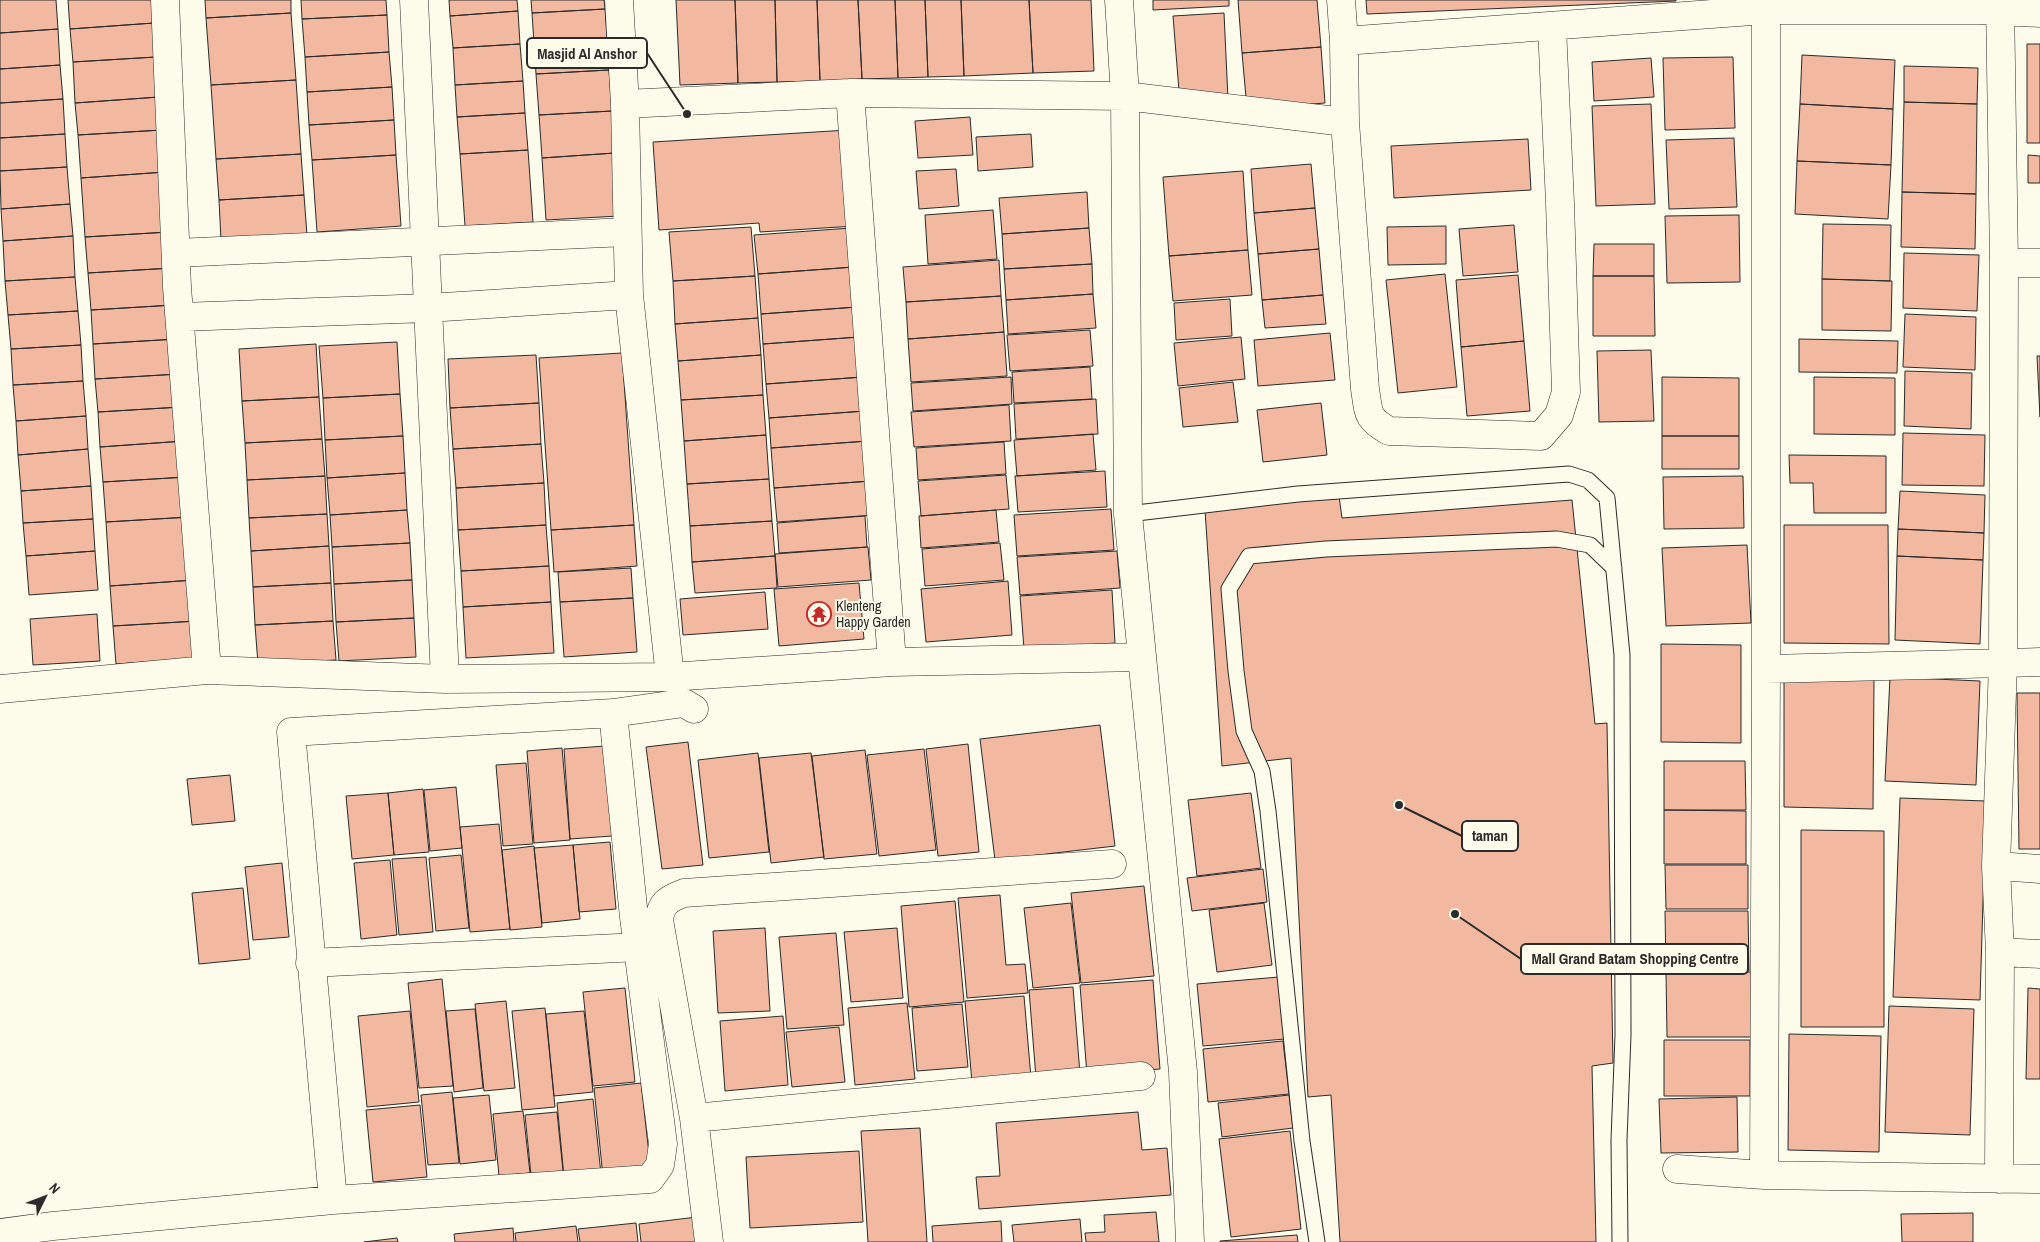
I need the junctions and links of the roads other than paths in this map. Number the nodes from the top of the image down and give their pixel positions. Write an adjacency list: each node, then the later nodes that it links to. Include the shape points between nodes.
1 (164, 0): 17 (street)
2 (414, 0): 16 (street)
3 (618, 0): 13 (street)
4 (1119, 0): 12 (street)
5 (1341, 0): 10 (street)
6 (1766, 5): 7 (street); 9 (street); 30 (street)
7 (2000, 6): 8 (street); 18 (street)
8 (2040, 12)
9 (1552, 27): 10 (street); 14 (street, via 1566,392 1559,416 1541,436 1389,431 1370,416)
10 (1344, 41): 14 (street)
11 (850, 93): 12 (street); 13 (street); 26 (street)
12 (1125, 96): 14 (street); 23 (street)
13 (625, 104): 15 (street)
14 (1345, 122)
15 (626, 232): 16 (street); 20 (street)
16 (425, 242): 17 (street); 21 (street)
17 (177, 253): 22 (street)
18 (2004, 263): 19 (street); 27 (street)
19 (2040, 263)
20 (629, 295): 21 (street); 31 (street)
21 (428, 308): 22 (street); 32 (street)
22 (181, 317): 29 (street)
23 (1128, 514): 24 (lane, via 1298,494 1569,474 1588,480 1607,498); 25 (street)
24 (1614, 568): 53 (lane, via 1590,545 1557,539 1326,549 1249,556 1229,589 1244,731 1262,771 1268,811 1301,1132); 54 (lane, via 1622,655)
25 (1141, 657): 26 (street); 52 (street, via 1183,1072)
26 (892, 662): 31 (street)
27 (2003, 662): 28 (street); 30 (street); 37 (street)
28 (2040, 662)
29 (207, 670): 32 (street); 33 (street)
30 (1766, 670): 46 (street)
31 (670, 677): 32 (street)
32 (446, 679)
33 (0, 689)
34 (694, 709): 35 (street, via 684,704)
35 (613, 713): 39 (street); 42 (street, via 291,732)
36 (1112, 864): 44 (street, via 684,894 669,898 660,909 659,920)
37 (1996, 866): 38 (street); 40 (street)
38 (2040, 869)
39 (639, 947): 42 (street); 49 (street, via 663,1144 660,1165 650,1179)
40 (2000, 952): 41 (street); 47 (street)
41 (2040, 954)
42 (310, 963): 49 (street)
43 (1141, 1076): 44 (street)
44 (694, 1118): 51 (street)
45 (1677, 1169): 46 (street)
46 (1764, 1175): 47 (street)
47 (1999, 1179): 48 (street)
48 (2040, 1179)
49 (333, 1200): 50 (street, via 53,1226)
50 (0, 1234)
51 (709, 1242)
52 (1190, 1242)
53 (1317, 1242)
54 (1620, 1242)

